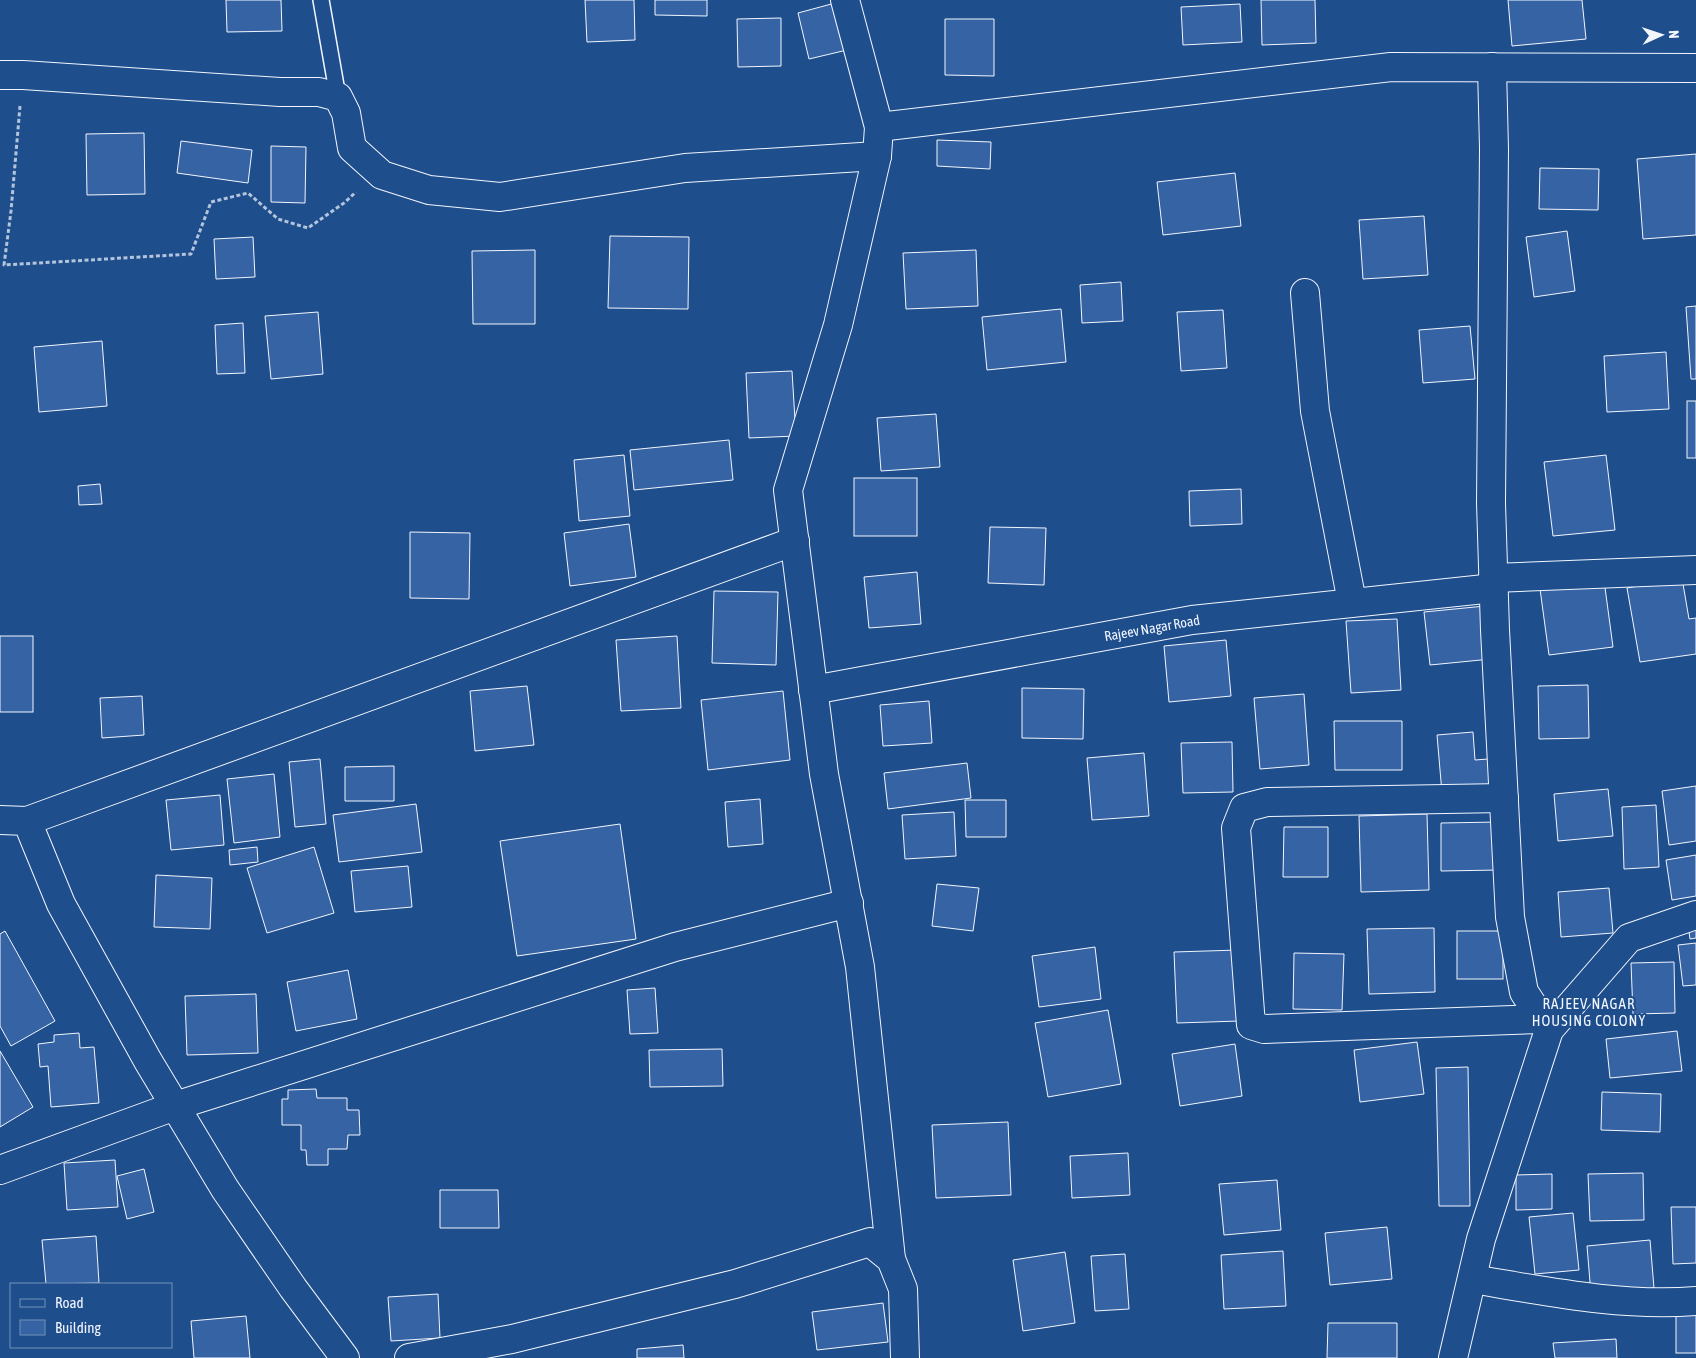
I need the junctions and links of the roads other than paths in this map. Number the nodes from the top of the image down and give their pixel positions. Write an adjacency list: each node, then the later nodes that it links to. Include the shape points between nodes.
1 (321, 0): 6 (lane)
2 (845, 0): 7 (street)
3 (1492, 68): 4 (street); 7 (street, via 1390,67); 12 (street)
4 (1696, 68)
5 (11, 75): 6 (street, via 319,92)
6 (338, 97): 8 (street, via 346,114 352,148 382,174 428,190 500,197 685,168)
7 (879, 127): 8 (street)
8 (877, 156): 10 (street, via 838,325 788,490)
9 (1305, 293): 13 (street, via 1315,411)
10 (795, 540): 14 (street); 17 (street)
11 (1696, 570): 12 (street, Rajeev Nagar Road)
12 (1493, 583): 13 (street, Rajeev Nagar Road); 15 (street)
13 (1352, 602): 14 (street, Rajeev Nagar Road, via 1192,620)
14 (813, 690): 18 (street, via 824,774)
15 (1504, 798): 20 (street, via 1510,917 1524,992); 20 (street, via 1267,802 1244,808 1236,828 1251,1025 1264,1029)
16 (0, 820): 17 (street)
17 (27, 821): 21 (street, via 61,904)
18 (849, 903): 21 (street, via 674,947); 23 (street, via 860,967)
19 (1696, 915): 20 (street, via 1630,938)
20 (1545, 1024): 24 (street)
21 (175, 1106): 22 (street); 26 (street, via 225,1189)
22 (0, 1170)
23 (891, 1259): 27 (street, via 870,1242 735,1284 512,1339); 28 (street, via 903,1289)
24 (1472, 1279): 25 (street, via 1607,1299 1667,1303); 29 (street)
25 (1696, 1300)
26 (345, 1358)
27 (409, 1358)
28 (906, 1358)
29 (1452, 1358)

